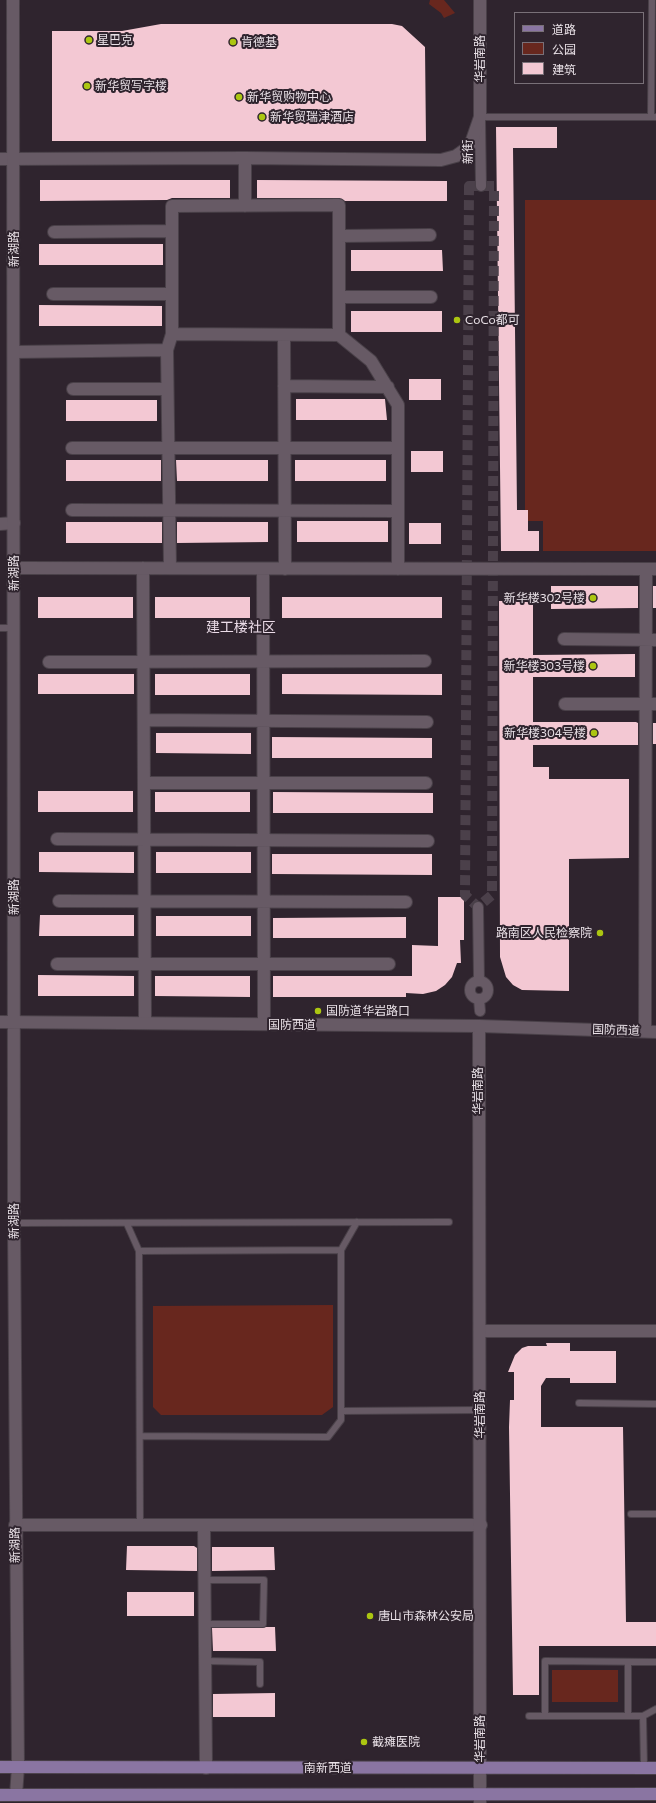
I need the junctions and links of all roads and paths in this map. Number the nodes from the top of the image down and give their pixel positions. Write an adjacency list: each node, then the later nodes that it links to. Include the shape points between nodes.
1 (13, 0): 6 (street, 新湖路)
2 (480, 0): 4 (street, 华岩南路)
3 (652, 0): 5 (lane)
4 (480, 117): 5 (lane); 7 (street, 华岩南路, via 470,146 456,156 441,160); 9 (street, 新街)
5 (654, 117)
6 (14, 158): 7 (street, 华岩南路); 8 (street, 华岩南路); 23 (street, 新湖路)
7 (244, 158): 10 (street)
8 (0, 159)
9 (481, 186)
10 (245, 206): 11 (street, via 172,206); 13 (street, via 339,205)
11 (172, 231): 12 (street); 16 (street)
12 (54, 232)
13 (339, 236): 14 (street); 17 (street)
14 (430, 236)
15 (53, 294): 16 (street)
16 (172, 294): 19 (street)
17 (339, 297): 18 (street); 21 (street)
18 (431, 297)
19 (172, 334): 20 (street); 22 (street)
20 (284, 335): 21 (street); 24 (street)
21 (339, 335): 25 (street, via 371,361)
22 (167, 350): 23 (street); 27 (street)
23 (14, 352): 36 (street, 新湖路)
24 (284, 386): 25 (street); 30 (street)
25 (388, 387): 31 (street, via 398,405)
26 (73, 389): 27 (street)
27 (167, 389): 29 (street)
28 (72, 448): 29 (street)
29 (168, 448): 30 (street); 33 (street)
30 (284, 448): 31 (street); 34 (street)
31 (398, 448): 35 (street)
32 (72, 510): 33 (street)
33 (169, 511): 34 (street); 40 (street)
34 (285, 511): 35 (street); 42 (street)
35 (398, 511): 43 (street)
36 (14, 523): 37 (street); 38 (street, 新湖路)
37 (0, 524)
38 (14, 568): 39 (street); 46 (street, 新湖路)
39 (143, 568): 40 (street); 51 (street)
40 (170, 568): 41 (street)
41 (263, 568): 42 (street); 52 (street)
42 (285, 568): 43 (street)
43 (398, 569): 44 (street)
44 (651, 569): 48 (street)
45 (0, 628): 46 (lane)
46 (14, 628): 80 (street, 新湖路)
47 (564, 640): 48 (street)
48 (651, 640): 54 (street)
49 (425, 661): 52 (street)
50 (49, 662): 51 (street)
51 (144, 662): 52 (street); 55 (street)
52 (263, 662): 56 (street)
53 (565, 704): 54 (street)
54 (651, 704): 58 (street)
55 (144, 720): 56 (street); 59 (street)
56 (263, 721): 57 (street); 60 (street)
57 (427, 722)
58 (651, 770): 62 (street)
59 (145, 783): 60 (street); 64 (street)
60 (263, 783): 61 (street); 65 (street)
61 (426, 783)
62 (651, 835): 70 (street)
63 (56, 840): 64 (street)
64 (145, 840): 65 (street); 68 (street)
65 (263, 840): 66 (street); 69 (street)
66 (428, 841)
67 (60, 901): 68 (street)
68 (145, 901): 69 (street); 74 (street)
69 (264, 901): 71 (street); 75 (street)
70 (650, 901): 77 (street)
71 (406, 902)
72 (478, 907): 78 (street, via 478,980 487,984 489,989 485,997 479,999)
73 (57, 964): 74 (street)
74 (145, 964): 75 (street); 81 (street)
75 (264, 964): 76 (street); 82 (street)
76 (389, 964)
77 (650, 971): 84 (street)
78 (480, 1011)
79 (0, 1022): 80 (street, 国防西道)
80 (14, 1022): 81 (street, 国防西道); 87 (street, 新湖路)
81 (146, 1023): 82 (street, 国防西道)
82 (264, 1024): 83 (street, 国防西道)
83 (479, 1026): 84 (street, 国防西道); 91 (street, 华岩南路)
84 (650, 1032)
85 (357, 1222): 86 (lane); 88 (lane); 89 (lane)
86 (449, 1222)
87 (14, 1223): 88 (lane); 100 (street, 新湖路)
88 (127, 1224): 90 (lane)
89 (341, 1250): 90 (lane); 96 (lane)
90 (139, 1251): 97 (lane)
91 (480, 1331): 92 (street); 95 (street, 华岩南路)
92 (656, 1331)
93 (579, 1404): 94 (lane)
94 (656, 1404)
95 (480, 1410): 96 (lane); 103 (street, 华岩南路)
96 (341, 1411): 97 (lane, via 341,1420 328,1437)
97 (140, 1436): 101 (lane)
98 (631, 1514): 99 (lane)
99 (656, 1514)
100 (15, 1525): 101 (street); 116 (street, 新湖路)
101 (140, 1525): 102 (street)
102 (204, 1525): 103 (street); 104 (street)
103 (481, 1525): 118 (street, 华岩南路)
104 (204, 1580): 105 (street); 105 (lane, via 264,1580 263,1624)
105 (205, 1624): 106 (street)
106 (205, 1661): 109 (lane, via 260,1662); 117 (street)
107 (628, 1662): 108 (lane); 112 (lane, via 545,1661); 113 (lane)
108 (656, 1662)
109 (260, 1684)
110 (656, 1709): 114 (lane)
111 (529, 1716): 112 (lane)
112 (545, 1716): 113 (lane)
113 (628, 1716): 114 (lane)
114 (643, 1716): 119 (lane)
115 (0, 1767): 116 (main road, 南新西道)
116 (18, 1767): 117 (main road, 南新西道); 122 (street, 新湖路)
117 (206, 1768): 118 (main road, 南新西道)
118 (480, 1768): 119 (main road, 南新西道); 123 (street, 华岩南路)
119 (650, 1768)
120 (656, 1794): 123 (main road)
121 (0, 1795): 122 (main road)
122 (16, 1795): 123 (main road)
123 (480, 1799)

